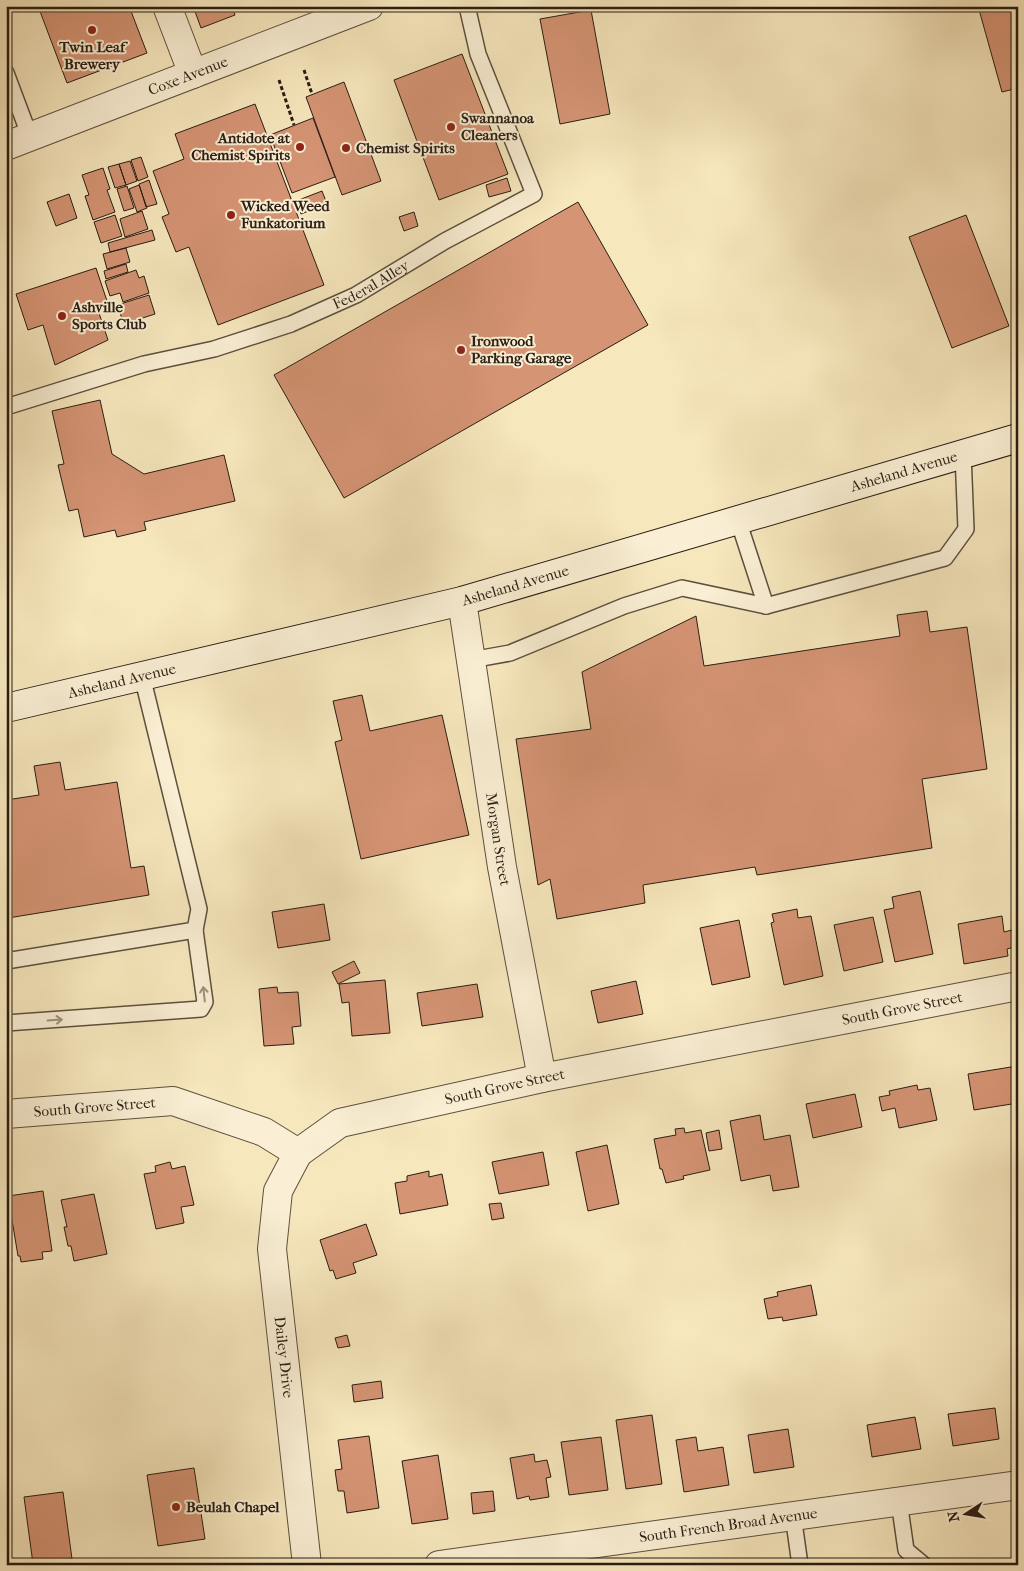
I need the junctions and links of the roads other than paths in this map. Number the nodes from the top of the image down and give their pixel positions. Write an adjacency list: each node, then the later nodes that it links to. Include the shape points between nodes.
1 (167, 6): 5 (street)
2 (369, 6): 5 (street, Coxe Avenue)
3 (467, 6): 7 (lane, Federal Alley, via 478,54 534,194 445,241 356,295 291,324 214,350 144,364)
4 (6, 73): 6 (lane)
5 (193, 74): 6 (street, Coxe Avenue)
6 (18, 141)
7 (6, 407)
8 (1018, 438): 9 (street, Asheland Avenue)
9 (964, 453): 10 (street, Asheland Avenue); 12 (lane, via 966,529 945,558)
10 (738, 520): 11 (street, Asheland Avenue); 12 (lane)
11 (462, 601): 13 (street, Morgan Street); 14 (street, Asheland Avenue)
12 (766, 606): 13 (lane, via 682,588 624,606 510,653)
13 (471, 660): 20 (street, Morgan Street, via 502,867)
14 (142, 676): 15 (street, Asheland Avenue); 16 (lane, via 199,909)
15 (6, 708)
16 (195, 930): 17 (lane); 19 (lane, one-way to 16, via 200,1009 205,1002)
17 (6, 961)
18 (1018, 986): 20 (street, South Grove Street)
19 (6, 1023)
20 (542, 1078): 22 (street, South Grove Street, via 340,1123)
21 (6, 1114): 22 (street, South Grove Street, via 173,1101 264,1132)
22 (298, 1153): 27 (street, Dailey Drive, via 278,1191 272,1248)
23 (1018, 1485): 24 (street, South French Broad Avenue)
24 (899, 1501): 25 (street, South French Broad Avenue); 26 (lane)
25 (793, 1516): 28 (street, South French Broad Avenue); 29 (lane)
26 (907, 1557): 30 (lane)
27 (307, 1565)
28 (439, 1565)
29 (800, 1565)
30 (924, 1565)

